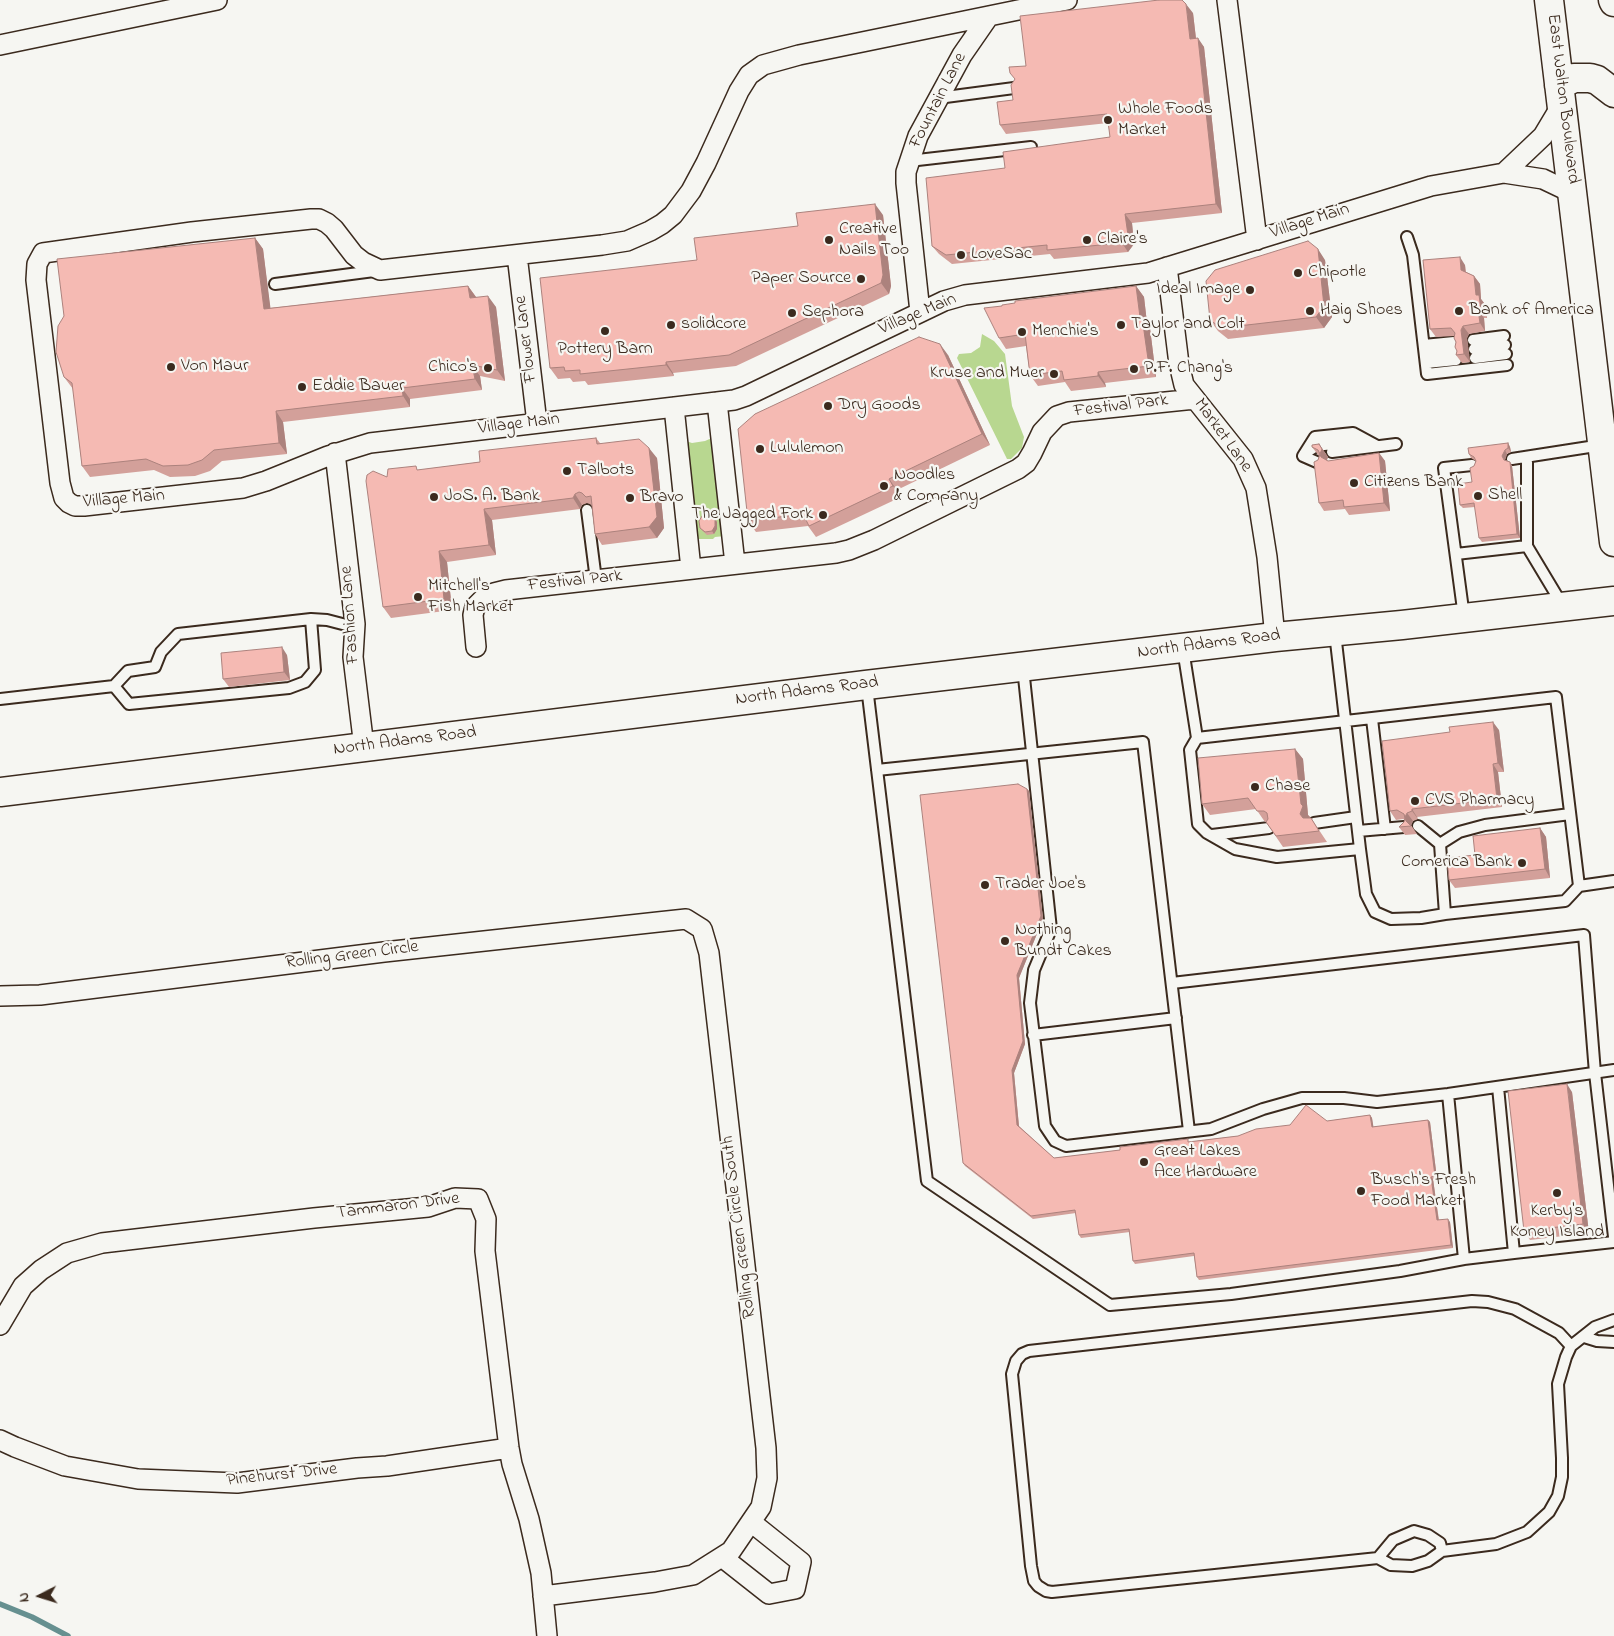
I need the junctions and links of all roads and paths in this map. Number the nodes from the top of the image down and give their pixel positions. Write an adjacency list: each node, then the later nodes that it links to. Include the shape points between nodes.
1 (217, 0): 6 (street)
2 (1067, 0): 5 (street)
3 (1227, 0): 16 (street)
4 (1549, 0): 9 (street, East Walton Boulevard)
5 (989, 16): 10 (street, Fountain Lane); 17 (street, via 763,65 744,82 690,190 673,215 662,224 627,241)
6 (0, 44)
7 (1014, 88): 10 (lane)
8 (1614, 93): 9 (street, via 1590,78 1574,78)
9 (1560, 96): 13 (street, via 1542,136); 14 (street, East Walton Boulevard)
10 (938, 98): 12 (street, Fountain Lane, via 918,136)
11 (1032, 147): 12 (lane)
12 (909, 162): 21 (street, Fountain Lane, via 906,183)
13 (1504, 173): 14 (street, Village Main, via 1543,179); 16 (street, Village Main, via 1414,190)
14 (1574, 198): 30 (street, East Walton Boulevard)
15 (1407, 238): 23 (lane, via 1413,255)
16 (1256, 240): 18 (street, Village Main)
17 (518, 255): 19 (street); 28 (street, Flower Lane)
18 (1167, 267): 21 (street, Village Main, via 1139,275 965,295); 25 (street, Market Lane, via 1180,372 1184,385)
19 (380, 270): 20 (lane); 32 (street, Village Main, via 354,255 334,229 319,219 59,250 43,253 37,264 36,280 60,483 68,503 84,506 243,488)
20 (275, 284)
21 (920, 312): 26 (street, Village Main, via 741,399)
22 (1505, 345): 22 (lane, via 1474,349)
23 (1425, 354): 23 (lane, via 1455,351); 24 (lane, via 1427,374)
24 (1507, 365)
25 (1195, 399): 43 (street, Festival Park, via 1069,412 1057,416 1042,432 1026,463 1018,469 874,540 836,553); 52 (street, Market Lane, via 1243,459 1256,488)
26 (717, 402): 27 (street, Village Main); 43 (street)
27 (674, 407): 28 (street, Village Main); 44 (street)
28 (537, 423): 32 (street, Village Main, via 370,443)
29 (1396, 444): 31 (lane)
30 (1603, 445): 34 (lane); 38 (street, East Walton Boulevard)
31 (1377, 446): 33 (lane); 35 (lane, via 1353,433 1315,437 1302,456)
32 (335, 453): 50 (street, Fashion Lane)
33 (1332, 457)
34 (1526, 457): 36 (lane); 41 (lane)
35 (1319, 459)
36 (1512, 459)
37 (1472, 465): 42 (lane, via 1444,468)
38 (1611, 492): 40 (street, East Walton Boulevard)
39 (587, 510): 45 (lane)
40 (1614, 542)
41 (1527, 546): 42 (lane); 47 (lane)
42 (1456, 554): 48 (lane)
43 (735, 564): 44 (street, Festival Park)
44 (691, 569): 45 (street, Festival Park)
45 (596, 580): 53 (street, Festival Park, via 506,590 486,596 475,607 473,615)
46 (1614, 601): 47 (street, North Adams Road)
47 (1564, 607): 48 (street, North Adams Road)
48 (1464, 618): 51 (street, North Adams Road)
49 (311, 619): 50 (lane); 57 (lane, via 178,634 161,652 154,667 128,671); 57 (lane, via 315,670 305,682 289,688 129,704)
50 (354, 627): 62 (street, Fashion Lane, via 353,657)
51 (1335, 632): 52 (street, North Adams Road); 60 (lane)
52 (1275, 637): 54 (street, North Adams Road)
53 (476, 647)
54 (1183, 648): 55 (street, North Adams Road); 61 (lane)
55 (1023, 666): 56 (street, North Adams Road); 63 (lane)
56 (866, 685): 62 (street, North Adams Road); 64 (lane)
57 (114, 686): 58 (lane)
58 (0, 699)
59 (1372, 719): 60 (lane); 66 (lane, via 1556,698); 72 (lane)
60 (1346, 722): 61 (lane); 67 (lane)
61 (1197, 738): 74 (lane, via 1190,750 1198,824)
62 (364, 747): 65 (street, North Adams Road)
63 (1033, 754): 64 (lane); 81 (lane, via 1144,742); 84 (lane, via 1051,929 1034,970 1030,1004)
64 (876, 770): 93 (lane, via 927,1181 1110,1305 1231,1294)
65 (0, 792)
66 (1570, 814): 75 (lane, via 1485,825 1459,832); 78 (lane)
67 (1356, 817): 68 (lane); 73 (lane)
68 (1314, 822)
69 (1418, 826): 75 (lane)
70 (1404, 827): 72 (lane)
71 (1269, 828): 74 (lane)
72 (1385, 829): 73 (lane)
73 (1358, 831): 76 (lane)
74 (1212, 835): 76 (lane, via 1235,849 1277,857)
75 (1440, 844): 79 (lane)
76 (1360, 849): 79 (lane, via 1366,894 1375,912 1391,919)
77 (1614, 881): 78 (lane)
78 (1579, 886): 79 (lane, via 1565,901)
79 (1445, 914)
80 (702, 929): 82 (street, Rolling Green Circle, via 686,920 658,922 40,995); 101 (street, Rolling Green Circle South, via 709,953 766,1448 767,1478 761,1508)
81 (1172, 983): 83 (lane); 86 (lane, via 1584,935)
82 (0, 996)
83 (1176, 1018): 84 (lane); 89 (lane)
84 (1033, 1034): 89 (lane, via 1045,1126 1055,1141 1066,1146)
85 (1614, 1070): 86 (lane)
86 (1595, 1073): 87 (lane); 90 (lane)
87 (1498, 1087): 88 (lane); 92 (lane)
88 (1448, 1094): 89 (lane, via 1377,1102 1302,1098 1211,1129); 93 (lane)
89 (1189, 1131)
90 (1614, 1237)
91 (1614, 1242): 92 (lane)
92 (1514, 1253): 93 (lane)
93 (1464, 1259)
94 (1614, 1320): 96 (lane, via 1596,1327)
95 (0, 1325): 100 (street, Tammaron Drive, via 23,1286 41,1270 67,1253 102,1243 428,1207 455,1198 478,1199 486,1219 485,1251)
96 (1584, 1337): 97 (lane); 98 (lane)
97 (1614, 1342)
98 (1572, 1346): 102 (lane, via 1558,1384 1562,1477 1558,1496 1549,1512 1527,1532 1514,1538 1496,1544); 104 (lane, via 1559,1333 1515,1309 1472,1301 1040,1349 1022,1354 1016,1361 1012,1374 1031,1566 1034,1581 1046,1591)
99 (0, 1440): 100 (street, Pinehurst Drive, via 65,1466 138,1479 237,1484)
100 (509, 1448): 105 (street, Tammaron Drive, via 529,1520)
101 (751, 1522): 103 (street, Rolling Green Circle South, via 731,1551); 103 (street, via 801,1562 795,1589 769,1594)
102 (1442, 1551): 104 (lane, via 1428,1561 1412,1566 1390,1565); 104 (lane, via 1440,1543 1428,1535 1414,1532 1393,1540)
103 (722, 1557): 105 (street, Rolling Green Circle South, via 693,1575)
104 (1378, 1558)
105 (543, 1596): 106 (street, Tammaron Drive)
106 (547, 1636)

